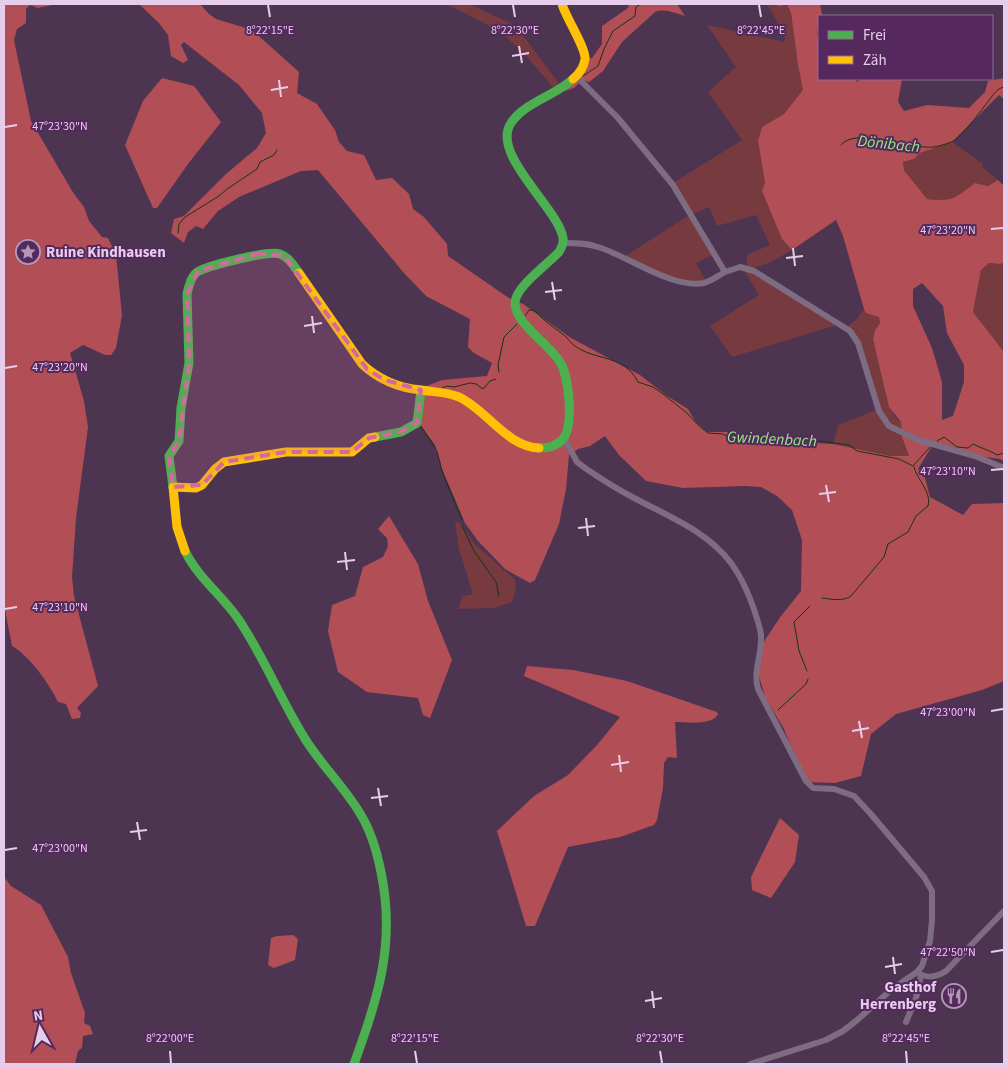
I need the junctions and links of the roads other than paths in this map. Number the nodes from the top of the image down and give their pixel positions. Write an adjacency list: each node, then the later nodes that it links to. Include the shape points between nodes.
1 (562, 4): 2 (street, via 583,50 584,64)
2 (578, 74): 3 (street, via 562,88 517,115 506,133 515,159 558,225); 4 (street, via 585,86 634,135 673,185)
3 (563, 243): 4 (street, via 596,246 685,282 706,282); 6 (street, via 556,256 518,292 514,302 520,318 558,359 566,373 568,414)
4 (725, 272): 7 (street, via 740,266 750,269 850,331 858,343 880,413 891,428)
5 (420, 390): 6 (street, via 444,392 460,398 526,448 550,447); 8 (street, via 417,423 401,432 369,438 352,452 286,452 224,462 196,488); 8 (street, via 385,380 367,369 284,255 273,252 256,254 198,271 186,294 189,363 179,441 169,456)
6 (564, 438): 10 (street, via 584,468 700,534 716,546 735,568 754,609 761,636 756,674 758,689 806,781 813,788 834,789 854,796 932,891 930,941)
7 (1004, 468)
8 (173, 487): 12 (street, via 174,512 191,563 234,610 312,751 363,818 376,853 387,906 387,949 374,1006)
9 (1004, 911): 10 (street, via 946,971 938,976)
10 (919, 973): 11 (street, via 916,998); 13 (street, via 892,989 856,1022 835,1035)
11 (906, 1022)
12 (354, 1064)
13 (750, 1064)

